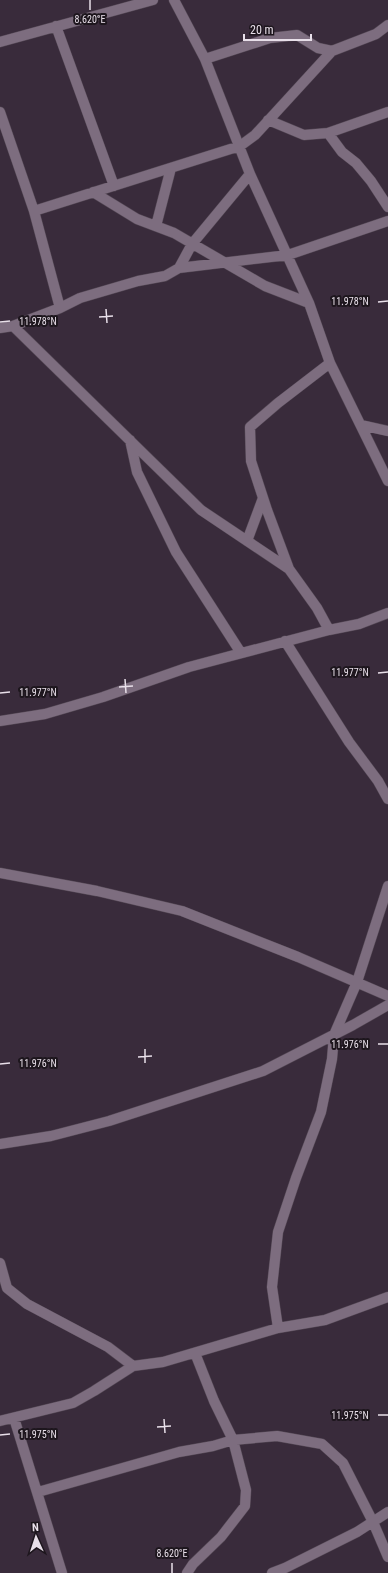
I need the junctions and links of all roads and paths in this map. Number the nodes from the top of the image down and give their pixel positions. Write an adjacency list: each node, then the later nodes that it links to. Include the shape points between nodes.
1 (153, 0): 4 (street)
2 (174, 0): 7 (street)
3 (388, 25): 6 (street, via 376,34)
4 (56, 26): 5 (street); 16 (street)
5 (0, 42)
6 (332, 50): 7 (street, via 318,48 297,34 270,38); 10 (street)
7 (205, 59): 13 (street)
8 (0, 112): 12 (street)
9 (388, 112): 11 (street)
10 (268, 120): 11 (street, via 304,135); 13 (street, via 255,135)
11 (328, 134): 18 (street, via 371,181)
12 (4, 135): 19 (street)
13 (240, 146): 14 (street); 15 (street)
14 (171, 168): 16 (street); 21 (street)
15 (250, 174): 22 (street); 23 (street)
16 (114, 186): 17 (street)
17 (93, 192): 19 (street); 21 (street, via 137,219)
18 (388, 207)
19 (34, 210): 27 (street)
20 (388, 221): 23 (street)
21 (156, 226): 22 (street)
22 (192, 244): 24 (street); 25 (street)
23 (288, 256): 24 (street); 26 (street)
24 (224, 263): 25 (street); 26 (street, via 265,286)
25 (179, 268): 27 (street, via 165,276 80,298)
26 (309, 303): 30 (street)
27 (60, 308): 28 (street)
28 (13, 326): 29 (street); 33 (street)
29 (0, 328)
30 (330, 363): 31 (street); 35 (street, via 278,402 250,427 251,461)
31 (361, 425): 32 (street); 34 (street)
32 (388, 431)
33 (130, 440): 36 (street, via 201,510); 41 (street, via 137,472 176,552)
34 (388, 481)
35 (263, 498): 36 (street); 37 (street)
36 (247, 541): 37 (street)
37 (289, 569): 39 (street, via 317,608)
38 (388, 613): 39 (street, via 359,624)
39 (329, 630): 40 (street)
40 (285, 642): 41 (street); 43 (street, via 348,742 378,781)
41 (241, 653): 42 (street, via 189,667 45,714)
42 (0, 721)
43 (388, 799)
44 (0, 873): 46 (street, via 182,911)
45 (388, 886): 46 (street)
46 (357, 982): 47 (street); 49 (street)
47 (388, 996)
48 (388, 1004): 49 (street)
49 (334, 1035): 50 (street, via 264,1071 109,1121 51,1136); 53 (street, via 332,1059 321,1112 278,1232 272,1287)
50 (0, 1144)
51 (0, 1263): 55 (street, via 7,1288 27,1304 108,1347)
52 (388, 1297): 53 (street, via 325,1320)
53 (278, 1328): 54 (street)
54 (195, 1354): 55 (street); 58 (street, via 214,1402)
55 (133, 1366): 56 (street, via 73,1403)
56 (14, 1418): 57 (street); 59 (street)
57 (0, 1421)
58 (233, 1440): 59 (street, via 179,1452); 61 (street, via 277,1436 322,1444 343,1463); 64 (street, via 246,1490 245,1506 221,1537)
59 (38, 1492): 63 (street)
60 (388, 1512): 61 (street)
61 (373, 1522): 62 (street); 65 (street)
62 (388, 1557)
63 (62, 1573)
64 (187, 1573)
65 (272, 1573)

